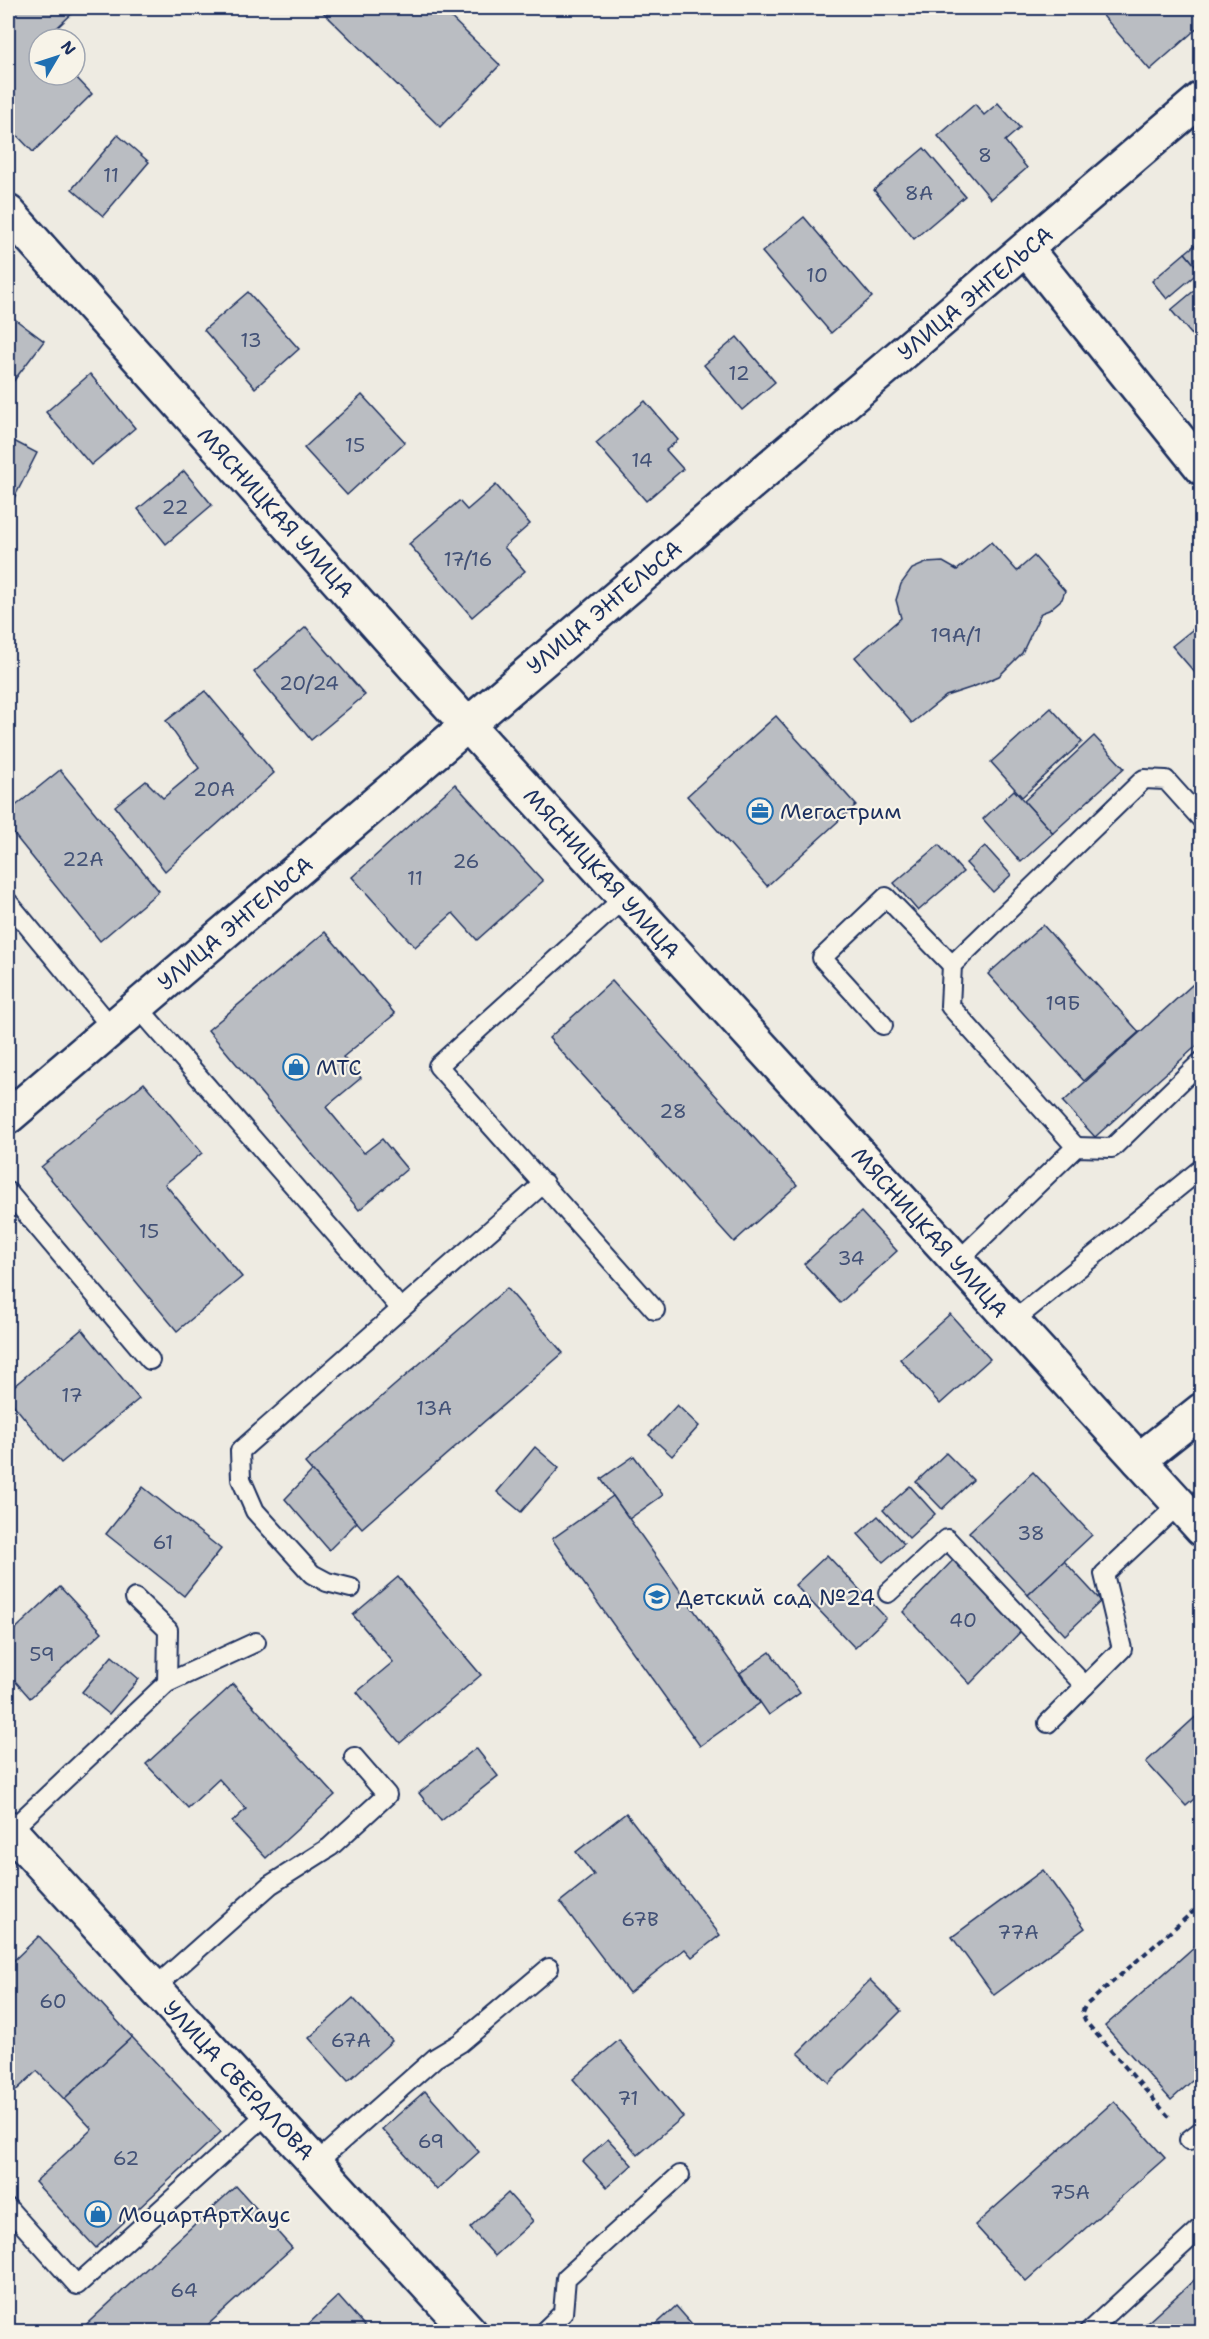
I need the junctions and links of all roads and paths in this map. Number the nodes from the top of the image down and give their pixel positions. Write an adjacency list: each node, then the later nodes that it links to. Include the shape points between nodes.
1 (1202, 98): 3 (street, УЛИЦА ЭНГЕЛЬСА)
2 (8, 212): 5 (street, МЯСНИЦКАЯ УЛИЦА)
3 (1026, 249): 4 (street); 5 (street, УЛИЦА ЭНГЕЛЬСА)
4 (1202, 468)
5 (467, 724): 7 (street, МЯСНИЦКАЯ УЛИЦА); 10 (street, УЛИЦА ЭНГЕЛЬСА)
6 (1202, 820): 9 (lane, via 1166,780 1144,779)
7 (624, 898): 17 (lane, via 438,1066); 19 (street, МЯСНИЦКАЯ УЛИЦА)
8 (8, 902): 12 (lane)
9 (952, 965): 11 (lane, via 886,897 822,958); 15 (lane, via 951,1006)
10 (137, 1006): 12 (street, УЛИЦА ЭНГЕЛЬСА); 20 (lane)
11 (883, 1025)
12 (112, 1028): 14 (street, УЛИЦА ЭНГЕЛЬСА)
13 (1202, 1061): 15 (lane, via 1112,1148)
14 (8, 1117)
15 (1076, 1147): 19 (lane)
16 (1201, 1170): 22 (lane)
17 (544, 1183): 20 (lane); 21 (lane)
18 (8, 1192): 23 (lane)
19 (957, 1262): 22 (street, МЯСНИЦКАЯ УЛИЦА)
20 (401, 1309): 28 (lane, via 240,1451 241,1479 255,1511 312,1574)
21 (655, 1310)
22 (1012, 1322): 25 (street, МЯСНИЦКАЯ УЛИЦА)
23 (150, 1360)
24 (1202, 1410): 25 (street)
25 (1139, 1460): 26 (street, МЯСНИЦКАЯ УЛИЦА)
26 (1179, 1504): 27 (street, МЯСНИЦКАЯ УЛИЦА); 33 (lane, via 1104,1574 1122,1649)
27 (1202, 1529)
28 (351, 1587)
29 (888, 1593): 33 (lane, via 947,1539)
30 (135, 1598): 32 (lane, via 168,1630)
31 (256, 1642): 32 (lane)
32 (167, 1683): 36 (lane)
33 (1085, 1686): 34 (lane)
34 (1048, 1723)
35 (354, 1757): 39 (lane, via 387,1795 330,1847 270,1884)
36 (9, 1829): 39 (street, УЛИЦА СВЕРДЛОВА)
37 (1202, 1904): 41 (path, via 1085,2006 1083,2013 1085,2021)
38 (549, 1968): 42 (lane, via 460,2043 435,2058)
39 (154, 1988): 40 (street, УЛИЦА СВЕРДЛОВА)
40 (269, 2112): 42 (street, УЛИЦА СВЕРДЛОВА); 44 (lane, via 77,2285)
41 (1195, 2135)
42 (316, 2163): 46 (street, УЛИЦА СВЕРДЛОВА)
43 (680, 2175): 47 (lane, via 566,2278 563,2313)
44 (8, 2208)
45 (1202, 2227): 48 (lane)
46 (470, 2331)
47 (543, 2331)
48 (1088, 2331)

